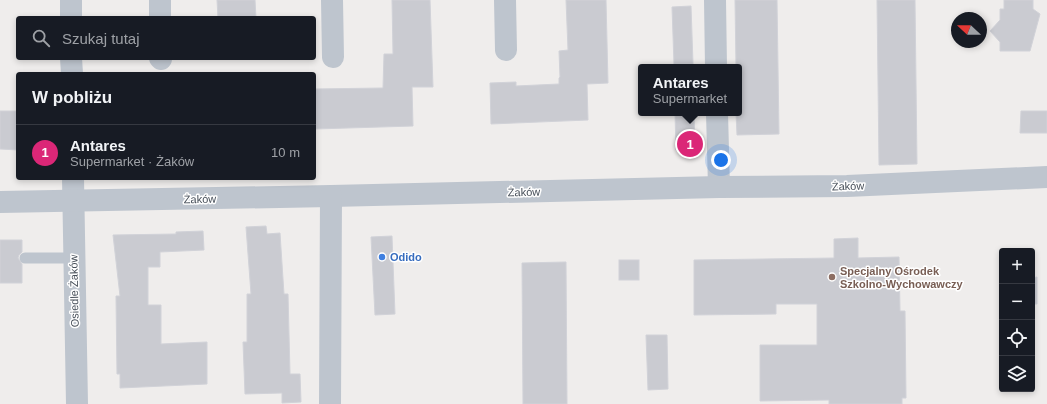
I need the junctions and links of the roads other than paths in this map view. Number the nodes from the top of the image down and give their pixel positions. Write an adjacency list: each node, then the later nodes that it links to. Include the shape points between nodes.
1 (71, 0): 6 (street)
2 (160, 0): 7 (street)
3 (332, 0): 9 (street)
4 (506, 0): 8 (street)
5 (715, 0): 11 (street)
6 (71, 16)
7 (160, 16)
8 (506, 50)
9 (332, 57)
10 (71, 60): 12 (street)
11 (716, 64)
12 (72, 72)
13 (717, 116): 16 (street)
14 (1047, 177): 16 (street, Żaków, via 847,186)
15 (73, 180): 18 (street, Osiedle Żaków)
16 (718, 187): 17 (street, Żaków)
17 (331, 196): 18 (street, Żaków); 23 (street)
18 (73, 201): 19 (street, Żaków); 21 (street, Osiedle Żaków)
19 (0, 202)
20 (25, 258): 21 (lane)
21 (74, 258): 22 (street, Osiedle Żaków)
22 (77, 404)
23 (330, 404)

